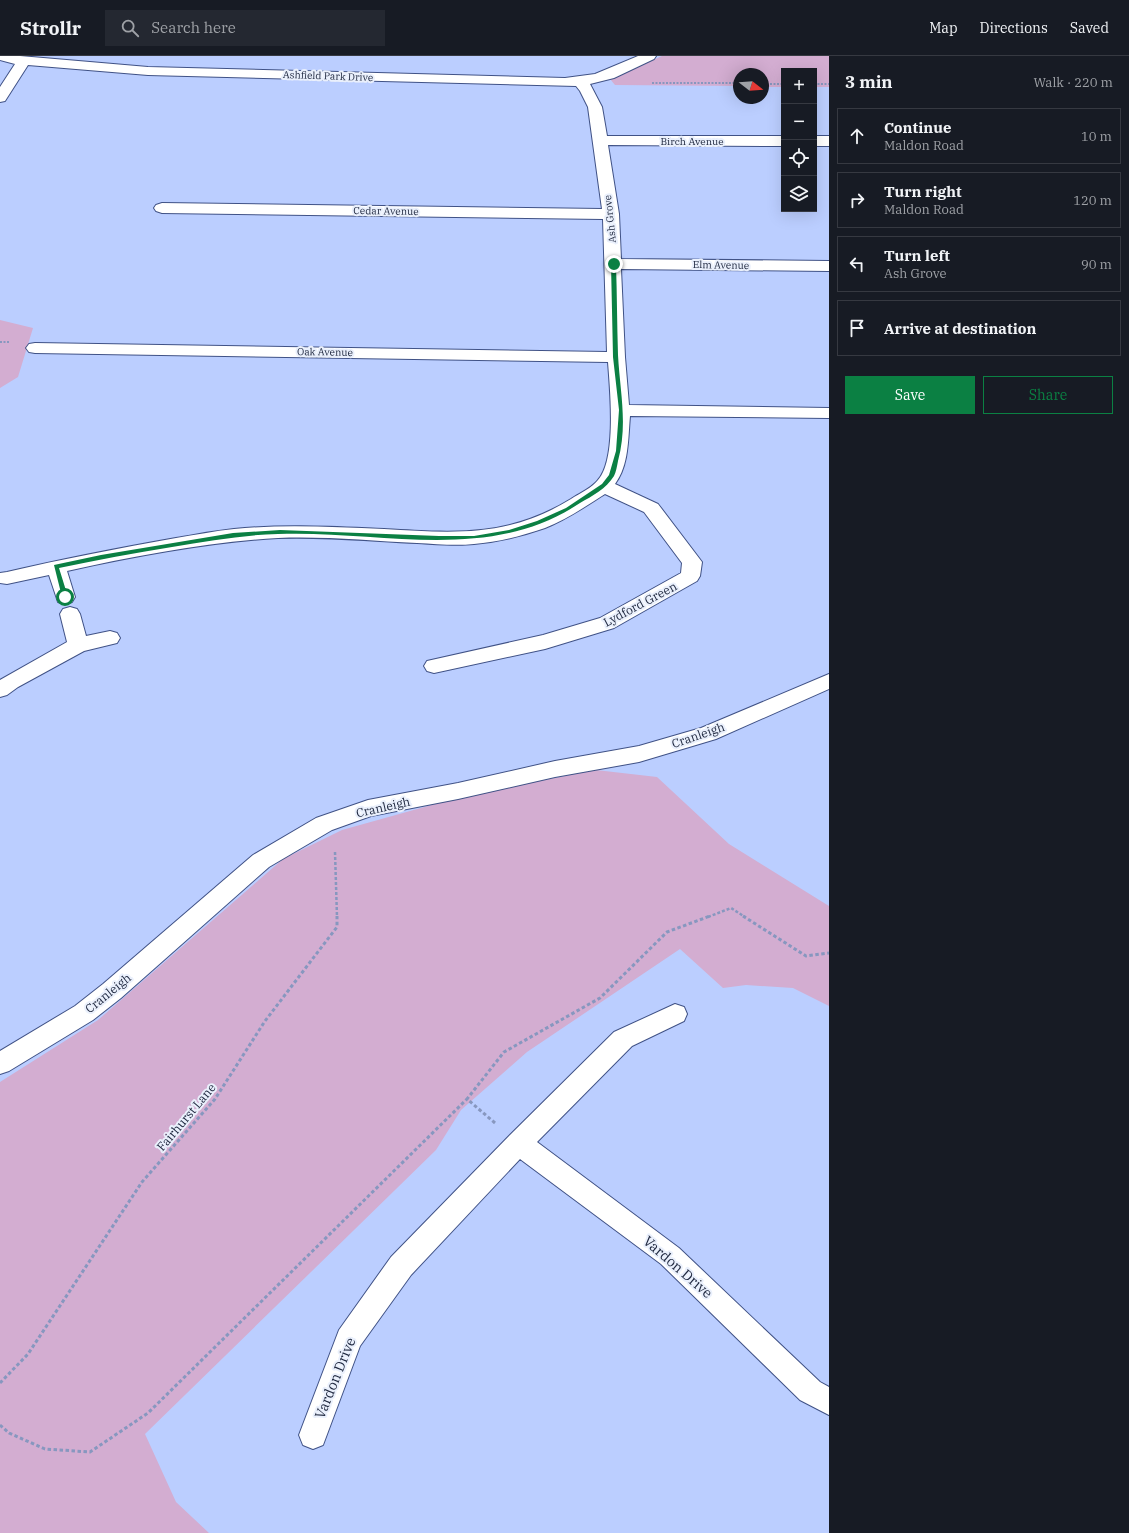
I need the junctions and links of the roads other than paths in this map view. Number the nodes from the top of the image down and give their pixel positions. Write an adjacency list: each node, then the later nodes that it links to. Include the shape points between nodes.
1 (2, 56): 3 (street, Ashfield Park Drive)
2 (649, 56): 4 (street, Ashfield Park Drive, via 609,75)
3 (24, 61): 4 (street, Ashfield Park Drive, via 148,71); 5 (street)
4 (580, 82): 6 (street, Ash Grove, via 595,106)
5 (0, 98)
6 (599, 140): 7 (street, Birch Avenue); 11 (street, Ash Grove)
7 (781, 141)
8 (817, 141): 9 (street)
9 (829, 142)
10 (162, 208): 11 (street, Cedar Avenue)
11 (611, 214): 12 (street, Ash Grove)
12 (614, 264): 13 (street, Elm Avenue); 15 (street, Ash Grove)
13 (829, 266)
14 (35, 348): 15 (street, Oak Avenue)
15 (616, 357): 16 (street, Ash Grove)
16 (621, 410): 17 (street); 18 (street, Ash Grove, via 618,451 612,475)
17 (829, 413)
18 (604, 486): 19 (street, via 568,509 539,523 510,532 474,538 312,532 233,535); 23 (street, Lydford Green, via 650,508 692,562 690,576 607,623 544,642)
19 (56, 567): 20 (street); 22 (street)
20 (7, 578)
21 (110, 638): 22 (street)
22 (78, 645): 25 (street)
23 (434, 666)
24 (829, 681): 27 (street, Cranleigh, via 708,734 639,754 368,808 324,824 262,861 84,1013)
25 (0, 690)
26 (675, 1014): 28 (street, Vardon Drive, via 623,1039)
27 (0, 1064)
28 (519, 1143): 29 (street, Vardon Drive, via 670,1256 810,1391); 30 (street, Vardon Drive, via 401,1266 349,1339)
29 (829, 1402)
30 (313, 1435)

